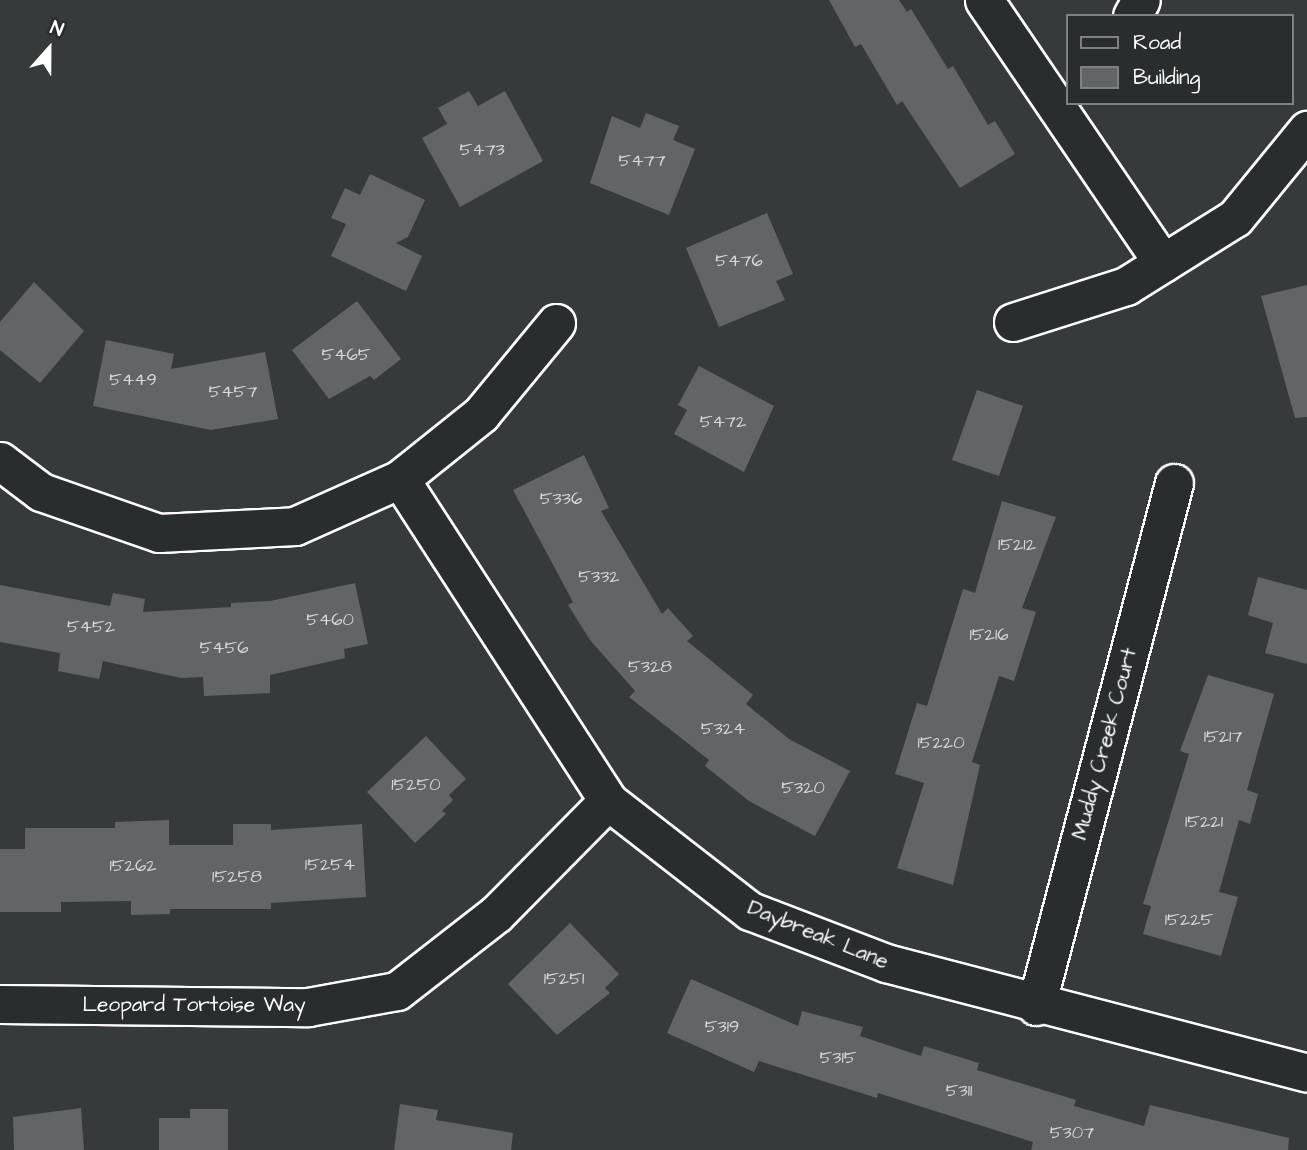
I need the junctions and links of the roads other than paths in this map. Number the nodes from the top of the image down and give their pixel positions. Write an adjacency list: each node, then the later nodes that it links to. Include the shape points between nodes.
1 (984, 0): 2 (street)
2 (1066, 105)
3 (1071, 111): 5 (street)
4 (1307, 130): 5 (street, via 1236,218)
5 (1163, 263): 6 (street, via 1099,298)
6 (1013, 322)
7 (556, 323): 9 (street, via 481,414)
8 (0, 461): 9 (street, via 41,492 159,533 295,526)
9 (400, 479): 11 (street, Daybreak Lane)
10 (1174, 483): 13 (street, Muddy Creek Court)
11 (608, 801): 12 (street, Leopard Tortoise Way, via 496,914 397,991 308,1007); 13 (street, Daybreak Lane, via 750,911 886,963)
12 (0, 1004)
13 (1036, 1006): 14 (street, Daybreak Lane)
14 (1307, 1073)

